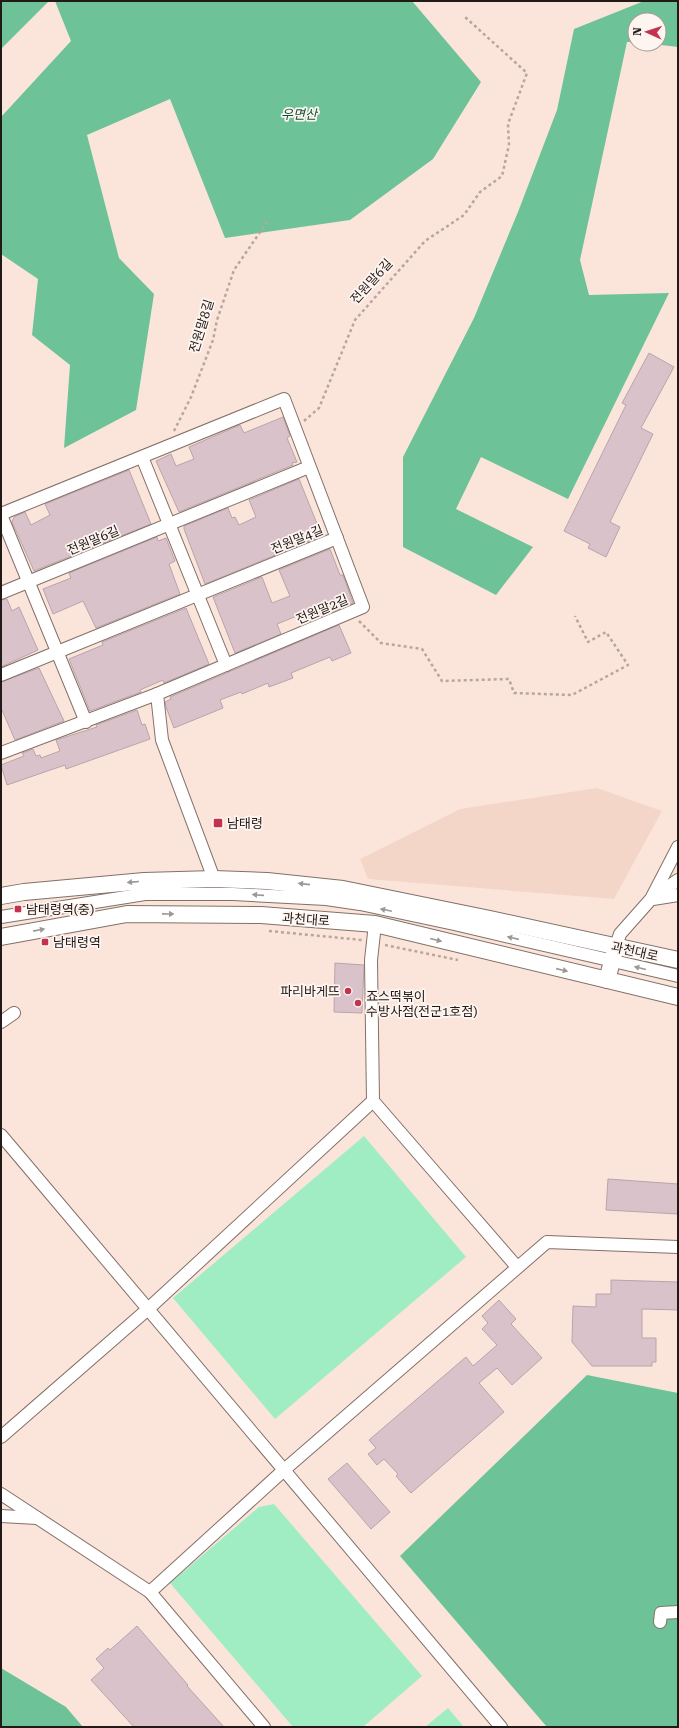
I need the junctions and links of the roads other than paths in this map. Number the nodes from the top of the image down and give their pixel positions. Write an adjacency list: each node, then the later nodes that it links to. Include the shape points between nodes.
1 (142, 457): 2 (street, via 284,399); 3 (street); 4 (street)
2 (309, 467): 4 (street, 전원말6길); 5 (street, 전원말4길)
3 (1, 514): 6 (street)
4 (168, 524): 6 (street, 전원말6길); 8 (street)
5 (337, 538): 8 (street, 전원말4길); 10 (street, 전원말2길, via 363,607)
6 (28, 582): 7 (street, 전원말6길); 9 (street)
7 (1, 593)
8 (197, 595): 9 (street, 전원말4길); 10 (street)
9 (57, 652): 11 (street, 전원말4길); 13 (street)
10 (226, 665): 12 (street, 전원말2길)
11 (1, 675)
12 (157, 694): 13 (street, 전원말2길); 16 (street, via 162,740)
13 (86, 722): 14 (street, 전원말2길)
14 (1, 753)
15 (678, 847): 20 (street)
16 (214, 879): 19 (main road, 과천대로, one-way to 19, via 144,881); 24 (main road, 과천대로, one-way to 16, via 343,888)
17 (678, 880): 20 (street)
18 (678, 895): 20 (street)
19 (1, 896)
20 (651, 899): 24 (street, via 620,934)
21 (1, 916): 24 (street, one-way to 21, via 326,899 233,894 145,894)
22 (374, 924): 23 (main road, 과천대로, one-way to 22, via 127,914 261,916); 27 (main road, 과천대로, one-way to 27); 31 (street, via 371,960)
23 (1, 937)
24 (614, 953): 25 (main road, 과천대로); 26 (street, one-way to 24); 27 (main road)
25 (678, 960)
26 (678, 976)
27 (608, 980): 28 (main road, 과천대로)
28 (678, 997)
29 (14, 1013): 30 (street)
30 (1, 1022)
31 (373, 1101): 34 (street); 35 (street)
32 (1, 1135): 35 (street)
33 (678, 1247): 34 (street, via 547,1242)
34 (516, 1267): 37 (street)
35 (148, 1310): 36 (street); 37 (street)
36 (1, 1437)
37 (284, 1470): 41 (street); 45 (street)
38 (1, 1494): 40 (street)
39 (1, 1516): 40 (street)
40 (38, 1518): 41 (street)
41 (150, 1592): 44 (street)
42 (678, 1612): 43 (street, via 661,1613)
43 (660, 1622)
44 (264, 1727)
45 (501, 1727)

